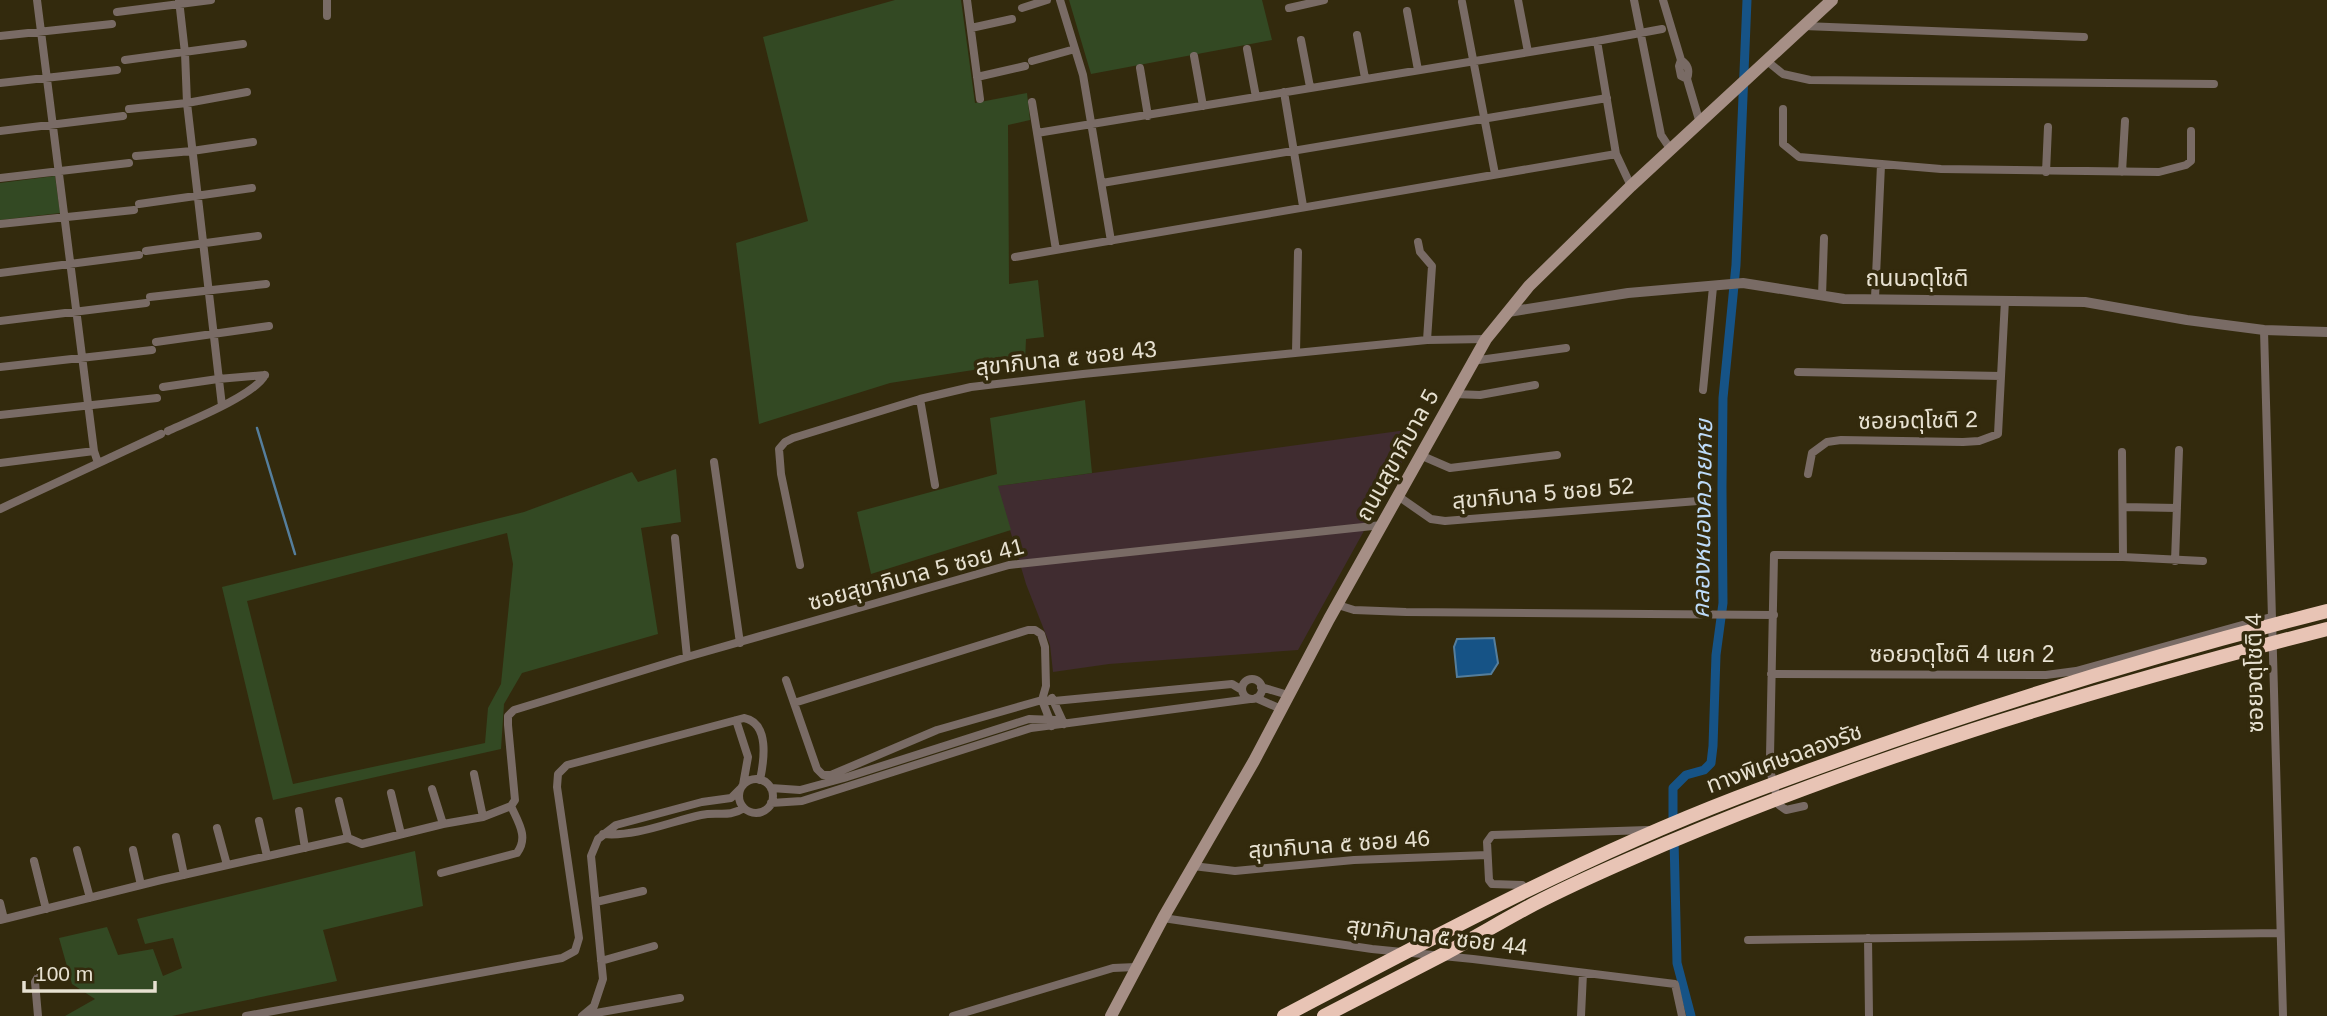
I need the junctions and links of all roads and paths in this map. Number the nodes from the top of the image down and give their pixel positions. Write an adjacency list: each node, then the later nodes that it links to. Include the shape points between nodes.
1 (37, 0): 24 (street)
2 (211, 0): 13 (street)
3 (327, 0): 18 (street)
4 (967, 0): 22 (street)
5 (1047, 0): 14 (street)
6 (1060, 0): 32 (street)
7 (1324, 0): 15 (street)
8 (1518, 0): 34 (street)
9 (1634, 0): 25 (street)
10 (1663, 0): 61 (street, via 1681,60 1687,65)
11 (1832, 0): 21 (main road, ถนนสุขาภิบาล 5)
12 (1462, 2): 38 (street)
13 (179, 3): 16 (street); 35 (street)
14 (1022, 8)
15 (1289, 8)
16 (117, 12)
17 (1407, 12): 42 (street)
18 (327, 16)
19 (1013, 19): 22 (street)
20 (112, 24): 24 (street)
21 (1804, 26): 28 (street); 39 (main road, ถนนสุขาภิบาล 5)
22 (971, 28): 43 (street)
23 (1662, 29): 25 (street)
24 (41, 32): 27 (street); 44 (street)
25 (1640, 33): 30 (street); 69 (street, via 1661,135)
26 (1357, 34): 45 (street)
27 (0, 36)
28 (2084, 37)
29 (1301, 40): 48 (street)
30 (1597, 41): 34 (street); 52 (street)
31 (243, 44): 35 (street)
32 (1075, 49): 43 (street); 62 (street)
33 (1247, 49): 51 (street)
34 (1528, 52): 38 (street)
35 (185, 53): 37 (street); 55 (street)
36 (1194, 56): 56 (street)
37 (125, 60)
38 (1473, 61): 42 (street); 59 (street)
39 (1767, 61): 47 (street, via 1783,74 1810,80); 61 (main road, ถนนสุขาภิบาล 5)
40 (1140, 68): 58 (street)
41 (117, 70): 44 (street)
42 (1418, 71): 45 (street)
43 (977, 77): 53 (street)
44 (47, 78): 46 (street); 63 (street)
45 (1365, 78): 48 (street)
46 (0, 83)
47 (2214, 84)
48 (1310, 87): 50 (street)
49 (247, 92): 55 (street)
50 (1284, 92): 51 (street); 71 (street)
51 (1256, 97): 56 (street)
52 (1606, 98): 59 (street); 72 (street)
53 (980, 99)
54 (1032, 102): 67 (street)
55 (187, 103): 63 (street); 70 (street)
56 (1203, 106): 58 (street)
57 (1783, 109): 75 (street, via 1783,144 1792,153 1805,159)
58 (1147, 116): 62 (street)
59 (1485, 118): 71 (street); 79 (street)
60 (2125, 121): 78 (street)
61 (1700, 123): 69 (main road, ถนนสุขาภิบาล 5)
62 (1092, 124): 67 (street); 81 (street)
63 (53, 125): 65 (street); 76 (street)
64 (2048, 127): 77 (street)
65 (0, 131)
66 (2191, 131): 78 (street, via 2193,154 2186,166)
67 (1037, 133): 93 (street)
68 (253, 142): 70 (street)
69 (1671, 150): 82 (main road, ถนนสุขาภิบาล 5)
70 (192, 151): 73 (street); 84 (street)
71 (1294, 151): 81 (street); 85 (street)
72 (1616, 154): 79 (street); 82 (street)
73 (136, 156)
74 (129, 163): 76 (street)
75 (1881, 165): 77 (street); 102 (street)
76 (59, 171): 80 (street); 86 (street)
77 (2046, 172): 78 (street)
78 (2122, 172)
79 (1495, 174): 85 (street)
80 (0, 178)
81 (1102, 183): 90 (street)
82 (1631, 186): 105 (main road, ถนนสุขาภิบาล 5)
83 (252, 188): 84 (street)
84 (197, 196): 86 (street); 92 (street)
85 (1303, 206): 90 (street)
86 (65, 217): 87 (street); 96 (street)
87 (0, 224)
88 (258, 236): 92 (street)
89 (1824, 238): 101 (street)
90 (1111, 241): 93 (street)
91 (1418, 242): 112 (street, via 1432,266)
92 (204, 243): 96 (street); 100 (street)
93 (1056, 250): 95 (street)
94 (1297, 251): 114 (street)
95 (1016, 257)
96 (71, 264): 97 (street); 104 (street)
97 (0, 273)
98 (266, 284): 100 (street)
99 (1713, 287): 101 (street, ถนนจตุโชติ, via 1743,283); 105 (street, ถนนจตุโชติ, via 1628,293); 123 (street)
100 (208, 290): 104 (street); 110 (street)
101 (1822, 296): 102 (street, ถนนจตุโชติ)
102 (1875, 298): 103 (street, ถนนจตุโชติ)
103 (2005, 300): 108 (street, ถนนจตุโชติ, via 2085,302); 119 (street, ซอยจตุโชติ 2)
104 (78, 312): 106 (street); 115 (street)
105 (1508, 312): 111 (main road, ถนนสุขาภิบาล 5)
106 (0, 321)
107 (269, 326): 110 (street)
108 (2264, 330): 109 (street, ถนนจตุโชติ); 154 (street, ซอยจตุโชติ 4)
109 (2327, 332)
110 (213, 333): 115 (street); 120 (street)
111 (1486, 339): 112 (street, สุขาภิบาล ๕ ซอย 43); 116 (main road, ถนนสุขาภิบาล 5)
112 (1427, 341): 114 (street, สุขาภิบาล ๕ ซอย 43)
113 (1566, 348): 116 (street)
114 (1296, 353): 126 (street, สุขาภิบาล ๕ ซอย 43, via 983,385)
115 (83, 358): 117 (street); 127 (street)
116 (1472, 361): 124 (main road, ถนนสุขาภิบาล 5)
117 (0, 367)
118 (1798, 372): 119 (street)
119 (2001, 376): 138 (street, ซอยจตุโชติ 2, via 1998,435 1963,442 1826,442 1812,453)
120 (218, 379): 122 (street); 128 (street); 128 (street, via 265,375 261,383)
121 (1535, 385): 124 (street, via 1480,395)
122 (163, 387)
123 (1703, 390)
124 (1454, 394): 133 (main road, ถนนสุขาภิบาล 5)
125 (157, 398): 127 (street)
126 (920, 399): 139 (street); 150 (street, สุขาภิบาล ๕ ซอย 43, via 793,438 779,449)
127 (89, 405): 129 (street); 131 (street)
128 (222, 406): 137 (street)
129 (0, 415)
130 (2179, 450): 143 (street)
131 (94, 451): 136 (street); 137 (street)
132 (2122, 452): 142 (street)
133 (1420, 455): 134 (street, via 1450,468); 140 (main road, ถนนสุขาภิบาล 5)
134 (1557, 455)
135 (714, 462): 156 (street)
136 (0, 463)
137 (99, 463): 144 (street)
138 (1808, 474)
139 (935, 485)
140 (1398, 496): 141 (street, สุขาภิบาล 5 ซอย 52, via 1431,519 1445,521); 145 (main road, ถนนสุขาภิบาล 5)
141 (1698, 501)
142 (2123, 507): 143 (street); 147 (street)
143 (2177, 508): 148 (street)
144 (0, 509)
145 (1382, 526): 151 (main road, ถนนสุขาภิบาล 5); 156 (street, ซอยสุขาภิบาล 5 ซอย 41, via 1009,565)
146 (675, 538): 157 (street)
147 (2123, 557): 148 (street); 153 (street, via 1782,553 1772,560)
148 (2175, 561): 149 (street)
149 (2203, 561)
150 (800, 565)
151 (1338, 605): 153 (street, via 1354,610); 163 (main road, ถนนสุขาภิบาล 5)
152 (2327, 611): 230 (highway, ทางพิเศษฉลองรัช, bridge, via 2008,701 1735,798 1526,891)
153 (1774, 615): 158 (street)
154 (2272, 617): 158 (street, ซอยจตุโชติ 4 แยก 2, via 2076,671 2046,675); 216 (street, ซอยจตุโชติ 4)
155 (2327, 629): 231 (highway, ทางพิเศษฉลองรัช, bridge, via 2010,718 1748,811 1534,904)
156 (740, 643): 157 (street, ซอยสุขาภิบาล 5 ซอย 41)
157 (687, 657): 181 (street, ซอยสุขาภิบาล 5 ซอย 41, via 514,710 508,716 515,800)
158 (1771, 674): 182 (street, via 1770,770 1779,805 1786,810)
159 (786, 680): 167 (street)
160 (1046, 686): 165 (street); 166 (street); 167 (street, via 1041,634 1028,630)
161 (1261, 687): 162 (street, via 1248,680); 163 (street); 164 (street, via 1261,693)
162 (1242, 690): 164 (street, via 1244,696); 166 (street, via 1232,684)
163 (1288, 695): 168 (main road, ถนนสุขาภิบาล 5)
164 (1253, 698): 168 (street); 170 (street)
165 (1042, 700): 166 (street); 167 (street, via 937,730 831,775 817,769); 171 (street)
166 (1054, 701): 170 (street)
167 (794, 703)
168 (1281, 709): 204 (main road, ถนนสุขาภิบาล 5)
169 (736, 720): 173 (street, via 757,725 765,751); 174 (street, via 748,757); 227 (street, via 567,765 558,774 579,939 575,951 562,958)
170 (1063, 722): 171 (street)
171 (1051, 723): 175 (street, via 1029,719 800,790); 180 (street, via 802,801)
172 (474, 775): 187 (street)
173 (760, 780): 174 (street); 175 (street)
174 (741, 787): 179 (street, via 731,798); 183 (street, via 739,799)
175 (771, 788): 180 (street)
176 (432, 789): 189 (street)
177 (391, 793): 193 (street)
178 (339, 802): 196 (street)
179 (702, 802): 185 (street); 186 (street)
180 (772, 803): 183 (street, via 761,812)
181 (511, 806): 187 (street); 205 (street, via 523,835 517,853)
182 (1804, 806)
183 (744, 808): 186 (street, via 734,814)
184 (299, 811): 197 (street)
185 (661, 812): 190 (street); 194 (street, via 615,825)
186 (705, 814): 190 (street)
187 (483, 817): 189 (street)
188 (259, 821): 201 (street)
189 (443, 824): 193 (street)
190 (665, 824): 194 (street, via 618,836)
191 (217, 828): 203 (street)
192 (1648, 830): 200 (street, via 1492,835)
193 (401, 834): 196 (street, via 362,844)
194 (603, 834): 211 (street, via 591,856)
195 (176, 837): 206 (street)
196 (348, 838): 197 (street)
197 (305, 848): 201 (street)
198 (77, 849): 210 (street)
199 (133, 850): 207 (street)
200 (1487, 855): 204 (street, สุขาภิบาล ๕ ซอย 46, via 1235,871); 208 (street, via 1492,884)
201 (267, 856): 203 (street)
202 (34, 861): 213 (street)
203 (227, 865): 206 (street)
204 (1193, 866): 214 (main road, ถนนสุขาภิบาล 5)
205 (441, 873)
206 (184, 875): 207 (street)
207 (141, 885): 210 (street)
208 (1522, 885)
209 (643, 891): 211 (street)
210 (90, 898): 213 (street)
211 (596, 902): 220 (street)
212 (0, 903): 215 (street)
213 (46, 909): 215 (street)
214 (1163, 918): 221 (main road, ถนนสุขาภิบาล 5); 222 (street, สุขาภิบาล ๕ ซอย 44, via 1372,949)
215 (2, 919)
216 (2280, 933): 217 (street); 235 (street, ซอยจตุโชติ 4)
217 (1868, 938): 218 (street); 234 (street)
218 (1748, 940)
219 (654, 946): 220 (street)
220 (601, 961): 225 (street, via 599,994)
221 (1136, 967): 228 (street, via 1113,968); 229 (main road, ถนนสุขาภิบาล 5)
222 (1583, 973): 232 (street); 233 (street, สุขาภิบาล ๕ ซอย 44, via 1675,984)
223 (39, 975): 226 (street, via 35,982)
224 (681, 998): 225 (street)
225 (583, 1015)
226 (38, 1016)
227 (246, 1016)
228 (953, 1016)
229 (1111, 1016)
230 (1284, 1016)
231 (1324, 1016)
232 (1581, 1016)
233 (1682, 1016)
234 (1868, 1016)
235 (2283, 1016)

